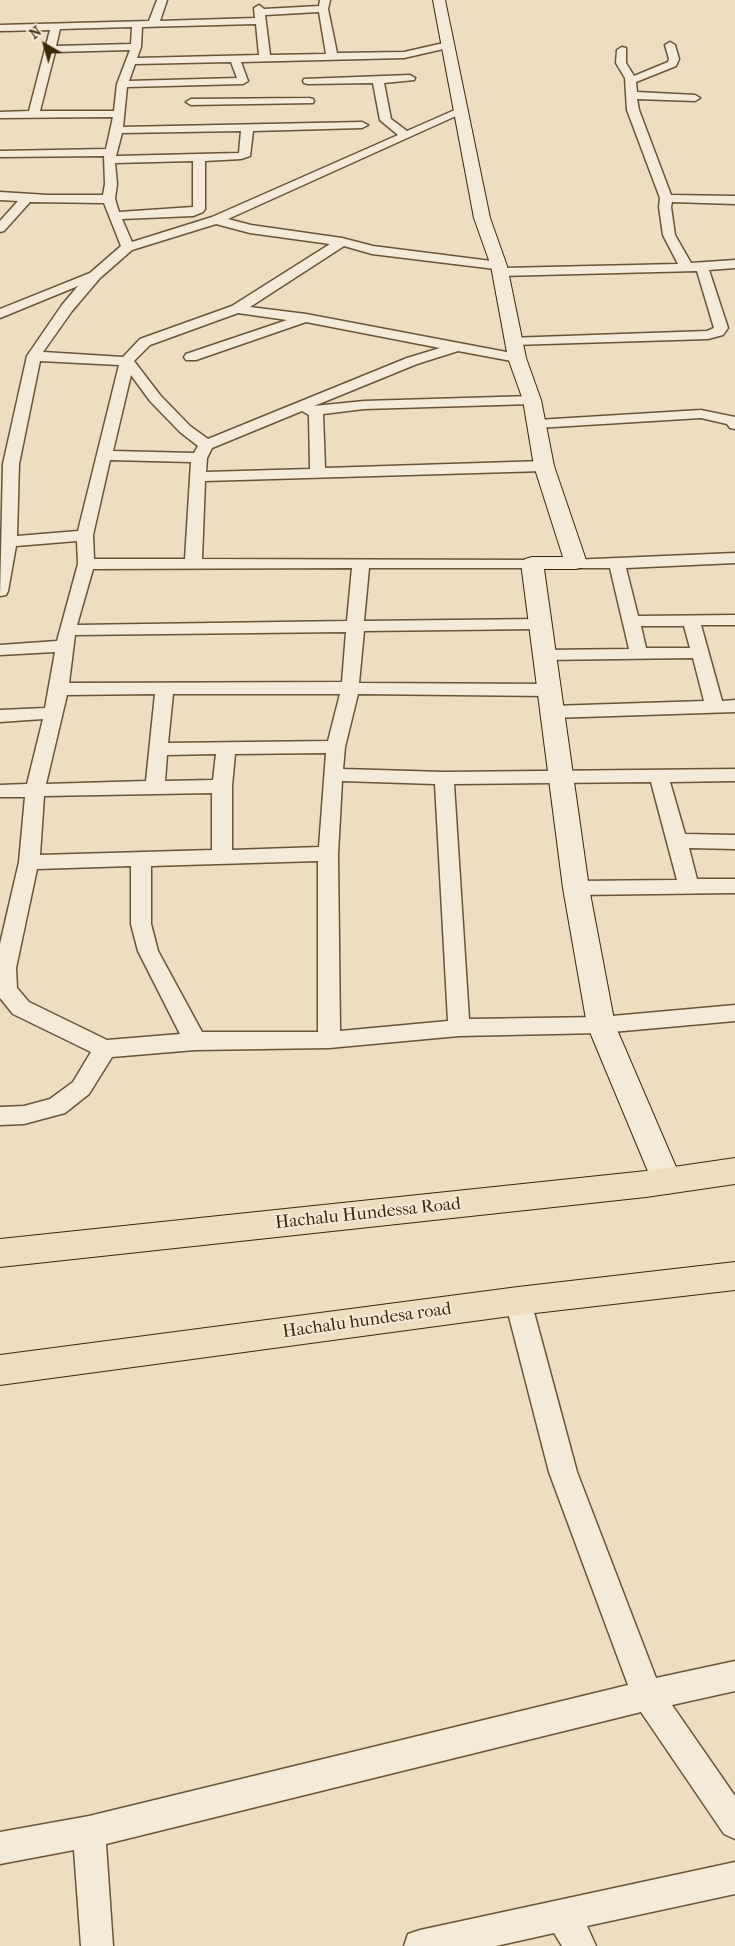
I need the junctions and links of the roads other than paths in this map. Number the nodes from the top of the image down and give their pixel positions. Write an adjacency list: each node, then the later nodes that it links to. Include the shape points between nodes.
1 (162, 0): 7 (street)
2 (258, 0): 5 (street)
3 (439, 0): 10 (street)
4 (324, 4): 5 (street); 15 (street)
5 (260, 16): 7 (street); 16 (street)
6 (137, 25): 7 (street); 8 (street); 12 (street)
7 (153, 25)
8 (56, 27): 9 (street); 13 (street)
9 (0, 28)
10 (448, 45): 15 (street, via 404,54); 29 (street)
11 (670, 45): 23 (street, via 674,59 672,64)
12 (136, 47): 13 (street); 18 (street)
13 (50, 49): 33 (street)
14 (622, 50): 23 (street, via 621,64)
15 (332, 56): 19 (street)
16 (265, 58): 17 (street); 19 (street)
17 (235, 59): 18 (street); 22 (street)
18 (132, 61): 25 (street)
19 (307, 69): 21 (street); 30 (street)
20 (410, 78): 21 (street)
21 (378, 80): 38 (street, via 386,120)
22 (243, 81): 24 (street); 28 (street)
23 (630, 81): 26 (street)
24 (193, 83): 25 (street); 34 (street)
25 (122, 84): 31 (street)
26 (632, 95): 27 (street); 44 (street, via 633,110)
27 (695, 98)
28 (247, 101): 30 (street); 34 (street)
29 (461, 111): 38 (street); 55 (street, via 482,218)
30 (309, 113): 35 (street); 36 (street)
31 (119, 114): 33 (street); 37 (street)
32 (0, 115): 33 (street)
33 (34, 115)
34 (188, 115): 36 (street); 37 (street)
35 (362, 125)
36 (247, 128): 41 (street, via 246,154)
37 (117, 130): 40 (street)
38 (405, 135): 48 (street)
39 (0, 154): 40 (street)
40 (110, 156): 41 (street); 45 (street)
41 (199, 159): 47 (street, via 199,209)
42 (0, 196): 43 (street)
43 (27, 198): 45 (street); 49 (street)
44 (666, 198): 46 (street); 53 (street, via 669,235)
45 (109, 199): 47 (street)
46 (735, 200)
47 (114, 216): 51 (street)
48 (216, 220): 50 (street, via 250,230); 51 (street)
49 (0, 228)
50 (342, 242): 55 (street, via 372,250); 57 (street)
51 (128, 247): 56 (street)
52 (735, 264): 54 (street)
53 (686, 266): 54 (street); 55 (street)
54 (702, 267): 60 (street, via 721,328 718,332 708,335)
55 (500, 269): 60 (street)
56 (95, 275): 58 (street); 62 (street, via 67,308)
57 (237, 309): 59 (street); 65 (street, via 146,342)
58 (0, 314)
59 (306, 318): 61 (street); 63 (street)
60 (513, 341): 64 (street)
61 (456, 347): 64 (street); 68 (street, via 412,361)
62 (34, 356): 65 (street); 77 (street, via 11,464)
63 (191, 357)
64 (517, 358): 66 (street)
65 (127, 361): 71 (street); 72 (street)
66 (532, 400): 67 (street, via 364,405); 69 (street)
67 (316, 410): 68 (street); 74 (street)
68 (279, 415): 71 (street)
69 (537, 424): 70 (street, via 700,414 732,421); 73 (street)
70 (735, 425)
71 (202, 452): 72 (street); 75 (street)
72 (104, 455): 76 (street)
73 (544, 466): 74 (street); 81 (street)
74 (318, 473): 75 (street)
75 (198, 476): 84 (street)
76 (85, 535): 77 (street); 83 (street)
77 (9, 542): 85 (street)
78 (735, 558): 82 (street)
79 (361, 562): 80 (street); 84 (street); 90 (street)
80 (532, 563): 81 (street); 89 (street)
81 (576, 563): 82 (street)
82 (618, 563): 87 (street)
83 (86, 564): 84 (street); 91 (street)
84 (193, 565)
85 (0, 591)
86 (735, 620): 88 (street)
87 (631, 621): 88 (street); 94 (street)
88 (692, 622): 93 (street)
89 (539, 624): 90 (street); 95 (street)
90 (355, 627): 91 (street); 96 (street)
91 (66, 638): 92 (street); 97 (street)
92 (0, 650)
93 (700, 653): 94 (street); 101 (street)
94 (639, 654): 95 (street)
95 (544, 656): 99 (street)
96 (350, 688): 98 (street); 99 (street); 104 (street)
97 (59, 689): 98 (street); 102 (street)
98 (164, 690): 105 (street)
99 (550, 701): 101 (street); 109 (street)
100 (735, 706): 101 (street)
101 (715, 707)
102 (54, 713): 103 (street); 114 (street)
103 (0, 716)
104 (336, 747): 106 (street); 107 (street)
105 (158, 749): 106 (street); 113 (street)
106 (226, 749): 112 (street)
107 (333, 775): 111 (street); 118 (street)
108 (735, 775): 110 (street)
109 (563, 777): 110 (street); 111 (street); 124 (street)
110 (659, 777): 116 (street)
111 (444, 778): 129 (street)
112 (222, 786): 113 (street); 119 (street)
113 (156, 787): 114 (street)
114 (35, 789): 115 (street); 121 (street)
115 (0, 791)
116 (677, 841): 117 (street); 122 (street)
117 (735, 842)
118 (328, 854): 119 (street); 130 (street)
119 (222, 858): 120 (street)
120 (141, 860): 121 (street); 131 (street, via 141,924 148,951)
121 (29, 862): 125 (street)
122 (689, 886): 123 (street); 124 (street)
123 (735, 886)
124 (576, 888): 128 (street)
125 (8, 921): 126 (street, via 5,976)
126 (10, 1010): 132 (street)
127 (735, 1013): 128 (street)
128 (600, 1025): 129 (street); 135 (street)
129 (459, 1028): 130 (street)
130 (329, 1040): 131 (street)
131 (195, 1041): 132 (street)
132 (105, 1049): 133 (street, via 81,1088 57,1107 24,1115)
133 (0, 1116)
134 (735, 1171): 135 (main road, Hachalu Hundessa Road)
135 (667, 1182): 136 (main road, Hachalu Hundessa Road)
136 (0, 1253)
137 (735, 1276): 138 (main road, Hachalu hundesa road)
138 (518, 1301): 139 (main road, Hachalu hundesa road); 141 (street, via 563,1472)
139 (0, 1370)
140 (735, 1676): 141 (street)
141 (647, 1695): 142 (street); 143 (street)
142 (735, 1823)
143 (89, 1832): 144 (street); 147 (street)
144 (0, 1848)
145 (735, 1878): 146 (street)
146 (562, 1915): 148 (street); 149 (street)
147 (97, 1946)
148 (420, 1946)
149 (580, 1946)

